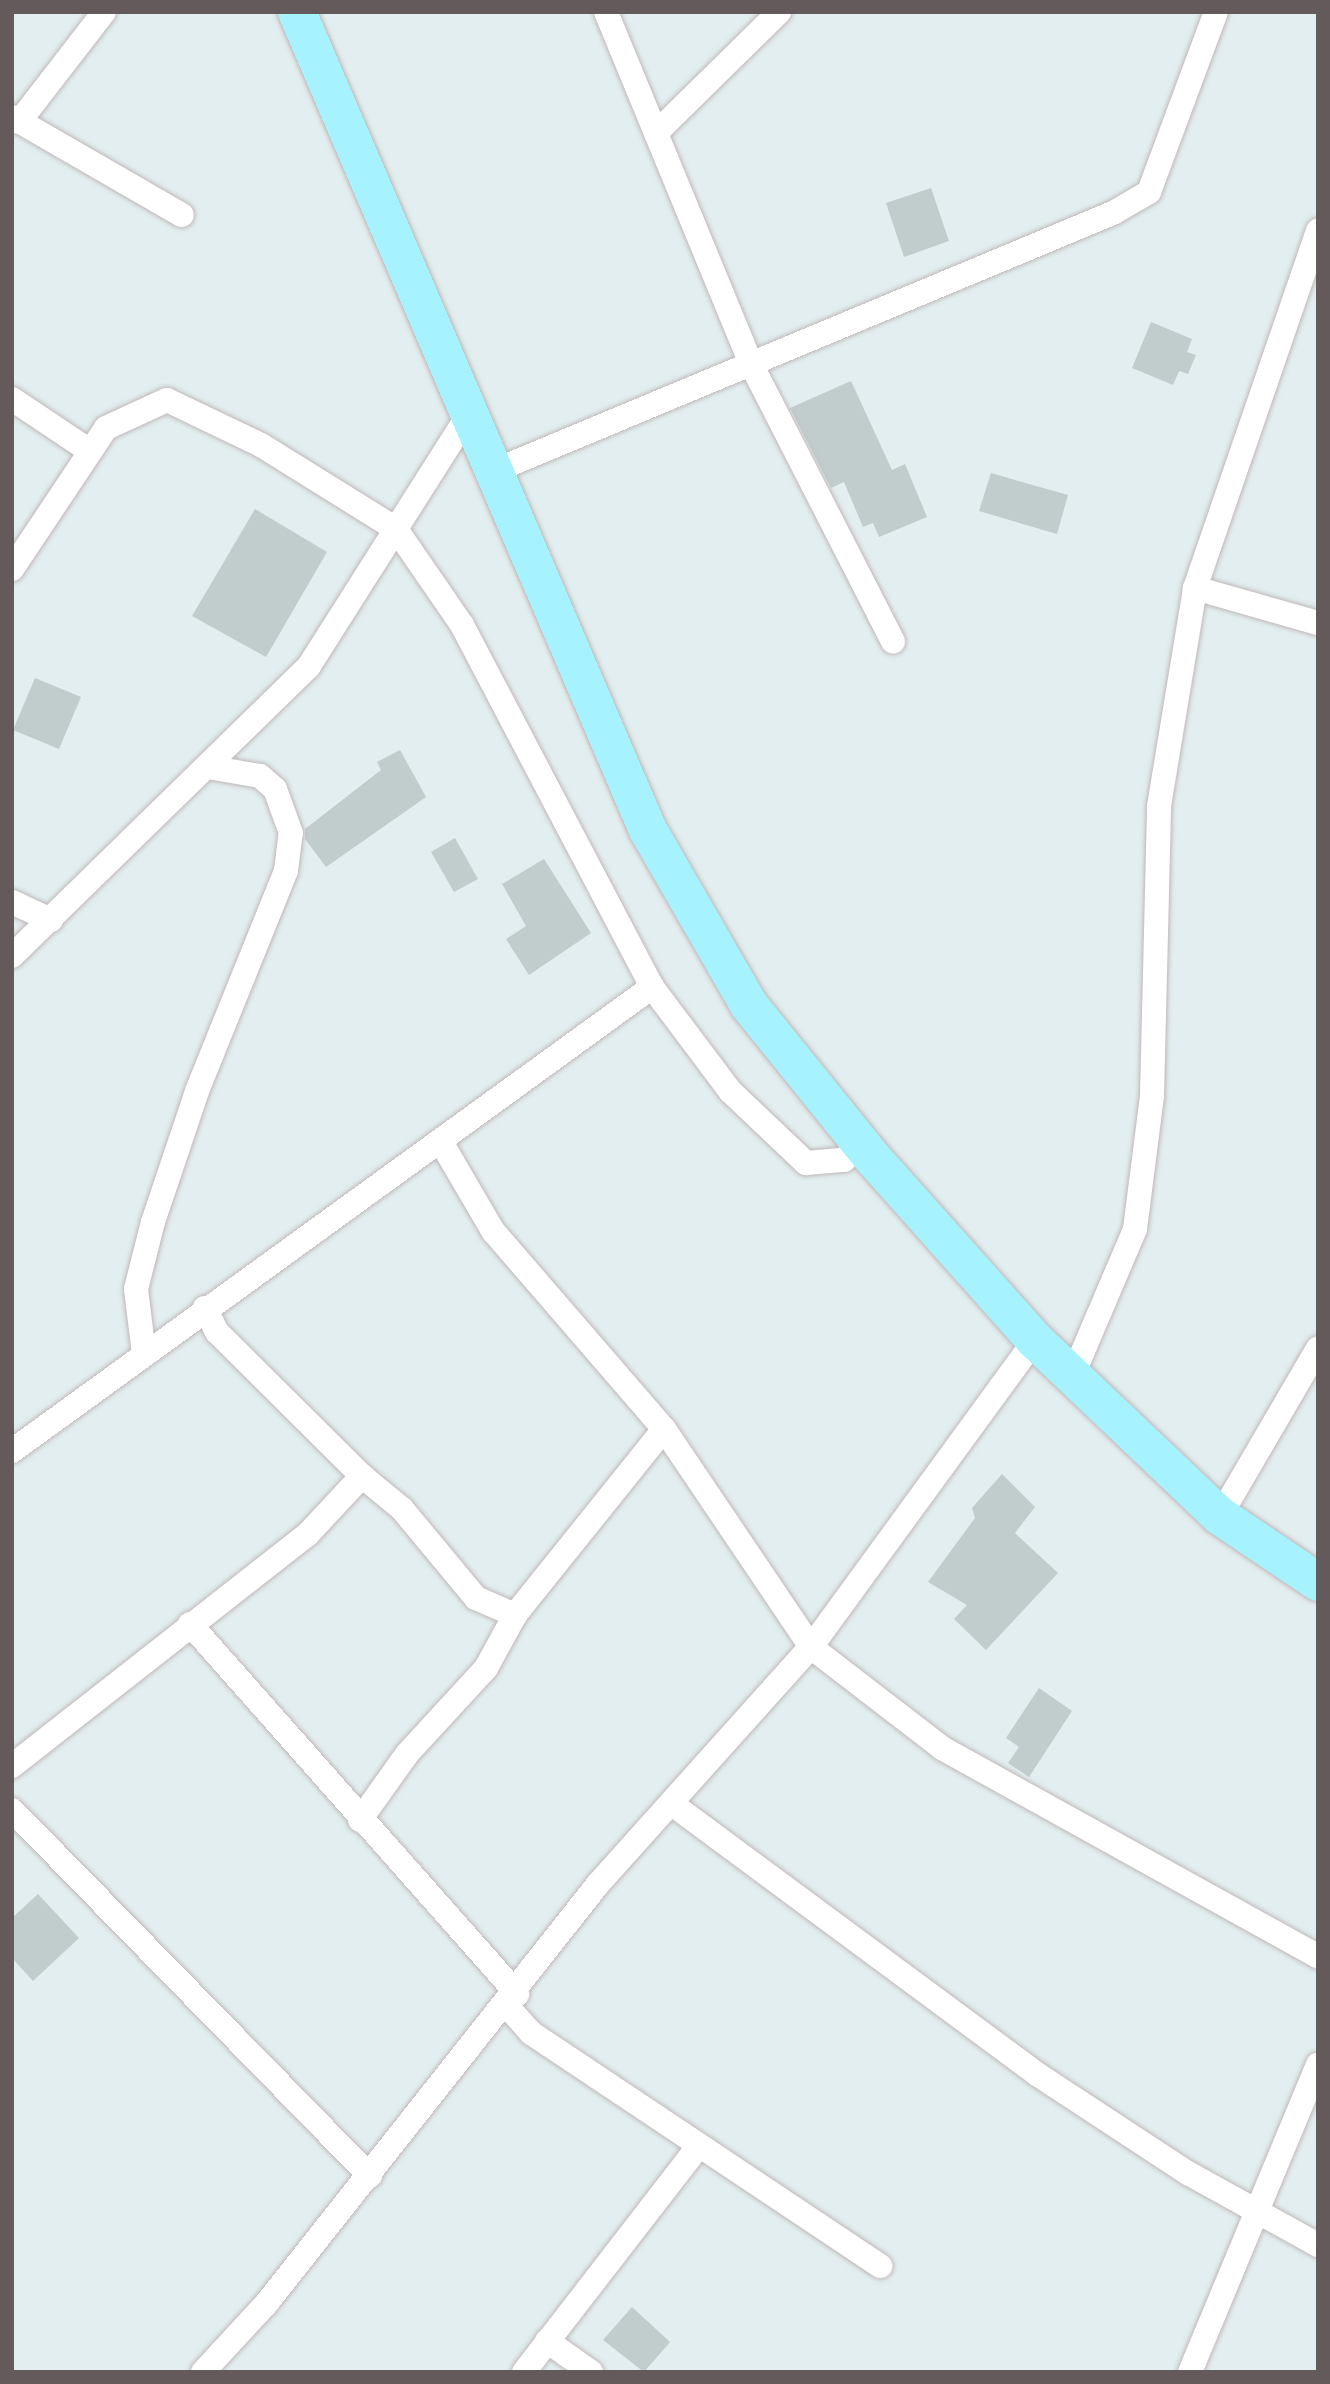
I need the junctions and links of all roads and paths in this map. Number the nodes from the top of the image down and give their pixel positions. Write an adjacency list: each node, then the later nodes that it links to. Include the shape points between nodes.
1 (104, 12): 6 (street)
2 (297, 12): 12 (main road)
3 (606, 12): 7 (street)
4 (779, 12): 7 (street)
5 (1216, 12): 10 (street, via 1149,191 1113,213)
6 (16, 119): 8 (street)
7 (656, 133): 10 (street)
8 (182, 215)
9 (1318, 231): 17 (street)
10 (750, 362): 14 (street); 19 (street)
11 (12, 399): 13 (street)
12 (472, 409): 14 (main road); 15 (street)
13 (90, 451): 15 (street, via 106,428 167,400 261,445); 16 (street)
14 (494, 471): 26 (main road, via 648,830 750,1005)
15 (396, 529): 20 (street, via 309,666); 24 (street, via 462,625)
16 (12, 569)
17 (1195, 587): 18 (street); 31 (street, via 1159,806 1152,1096 1135,1229)
18 (1318, 623)
19 (893, 641)
20 (208, 767): 22 (street); 30 (street, via 260,776 275,789 290,833 286,871 197,1091 153,1222 136,1289)
21 (12, 902): 22 (street)
22 (51, 920): 23 (street)
23 (12, 956)
24 (652, 987): 25 (street); 26 (street, via 730,1091 806,1163 844,1160)
25 (440, 1142): 27 (street); 32 (street, via 493,1231)
26 (860, 1143): 28 (main road)
27 (205, 1308): 30 (street); 34 (street, via 216,1332)
28 (1035, 1340): 31 (main road); 39 (street)
29 (1318, 1348): 35 (street)
30 (144, 1354): 33 (street)
31 (1072, 1377): 35 (main road)
32 (664, 1429): 37 (street); 39 (street)
33 (12, 1451)
34 (362, 1476): 37 (street, via 402,1509 476,1598); 38 (street, via 307,1535)
35 (1220, 1516): 36 (main road)
36 (1318, 1582)
37 (515, 1615): 43 (street, via 486,1668 407,1754)
38 (190, 1624): 40 (street); 43 (street)
39 (811, 1647): 41 (street); 44 (street, via 942,1748)
40 (12, 1766)
41 (672, 1804): 45 (street, via 598,1884); 49 (street, via 1037,2074)
42 (12, 1810): 48 (street)
43 (360, 1820): 45 (street)
44 (1318, 1956)
45 (512, 2000): 47 (street, via 531,2033); 48 (street)
46 (1318, 2065): 49 (street)
47 (694, 2143): 51 (street); 52 (street, via 693,2153)
48 (370, 2176): 53 (street)
49 (1257, 2214): 50 (street); 56 (street)
50 (1318, 2245)
51 (880, 2266)
52 (547, 2342): 54 (street); 55 (street)
53 (203, 2372)
54 (524, 2372)
55 (591, 2372)
56 (1190, 2372)

